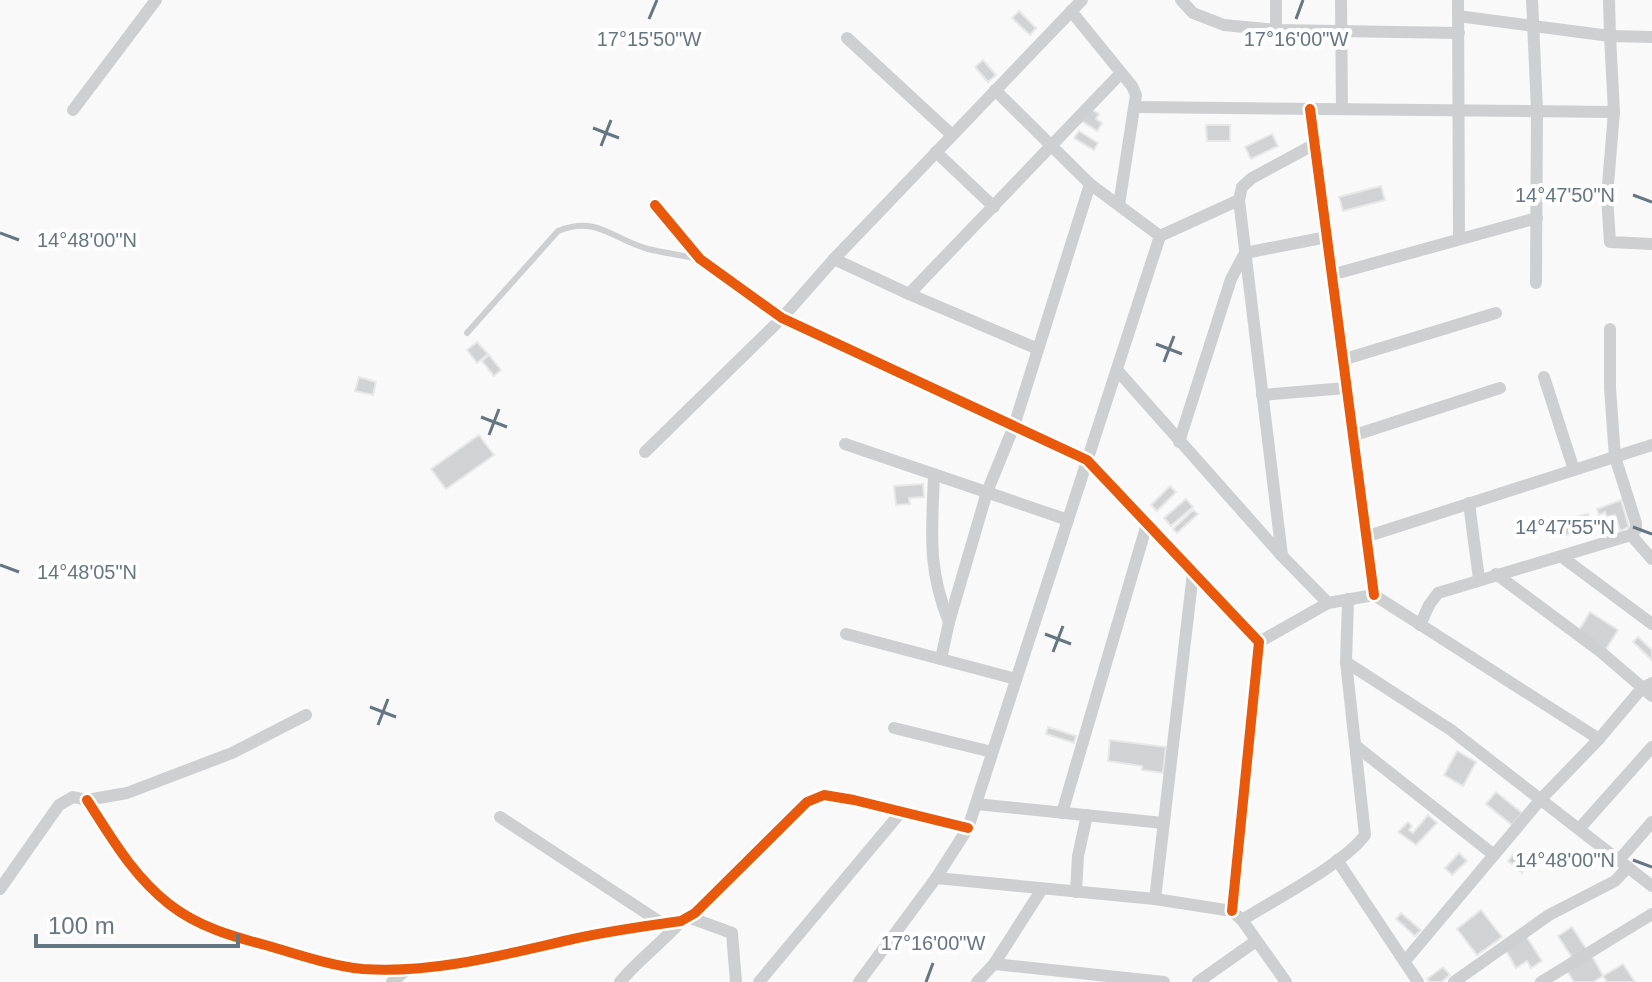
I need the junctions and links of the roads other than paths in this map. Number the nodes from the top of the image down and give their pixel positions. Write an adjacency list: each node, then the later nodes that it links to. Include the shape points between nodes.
1 (156, 0): 23 (street)
2 (1082, 0): 9 (street)
3 (1181, 0): 12 (street, via 1193,13 1224,25)
4 (1276, 0): 12 (street)
5 (1341, 0): 13 (street)
6 (1458, 0): 10 (street)
7 (1532, 0): 11 (street)
8 (1609, 0): 15 (street)
9 (1071, 11): 18 (street); 19 (street)
10 (1458, 16): 11 (street); 14 (street)
11 (1533, 27): 15 (street); 25 (street)
12 (1276, 30): 13 (street)
13 (1342, 32): 14 (street); 22 (street)
14 (1459, 33): 24 (street)
15 (1610, 36): 16 (street); 26 (street)
16 (1652, 37)
17 (847, 38): 27 (street)
18 (1121, 73): 20 (street, via 1136,95); 29 (street)
19 (995, 90): 27 (street); 29 (street)
20 (1135, 107): 21 (street); 34 (street)
21 (1310, 109): 22 (street); 28 (street)
22 (1342, 109): 24 (street)
23 (73, 110)
24 (1459, 110): 25 (street); 39 (street)
25 (1537, 110): 26 (street); 36 (street)
26 (1614, 112): 40 (street, via 1607,197 1610,242)
27 (952, 135): 30 (street)
28 (1315, 144): 32 (street, via 1252,178 1242,187); 38 (street)
29 (1052, 146): 31 (street); 35 (street)
30 (936, 152): 35 (street); 43 (street)
31 (1090, 184): 34 (street); 51 (street)
32 (1239, 200): 37 (street); 41 (street)
33 (655, 205): 42 (street)
34 (1119, 205): 37 (street)
35 (994, 207): 46 (street)
36 (1537, 218): 39 (street); 45 (street)
37 (1160, 236): 53 (street)
38 (1327, 237): 41 (street); 44 (street)
39 (1459, 239): 44 (street)
40 (1652, 244)
41 (1245, 253): 57 (street); 60 (street, via 1231,279)
42 (700, 259): 48 (street); 50 (lane, via 647,249 593,225 574,224 558,231)
43 (834, 259): 46 (street); 48 (street)
44 (1331, 275): 52 (street)
45 (1536, 283)
46 (909, 294): 51 (street)
47 (1496, 313): 52 (street)
48 (782, 318): 58 (street); 63 (street)
49 (1610, 329): 64 (street)
50 (467, 333)
51 (1038, 349): 58 (street)
52 (1342, 360): 55 (street)
53 (1117, 370): 60 (street); 65 (street)
54 (1544, 377): 66 (street)
55 (1346, 388): 57 (street); 59 (street)
56 (1500, 388): 59 (street)
57 (1262, 395): 74 (street)
58 (1014, 426): 65 (street); 68 (street)
59 (1352, 436): 73 (street)
60 (1179, 442): 74 (street)
61 (845, 444): 67 (street)
62 (1652, 445): 64 (street)
63 (645, 452)
64 (1615, 457): 66 (street); 72 (street, via 1636,523)
65 (1087, 460): 70 (street); 71 (street)
66 (1574, 470): 69 (street)
67 (934, 474): 68 (street); 83 (street, via 931,552 937,593)
68 (987, 492): 70 (street); 83 (street)
69 (1469, 503): 73 (street); 79 (street)
70 (1068, 520): 90 (street)
71 (1147, 524): 77 (street); 102 (street)
72 (1631, 535): 75 (street); 76 (street)
73 (1365, 537): 80 (street)
74 (1282, 556): 82 (street)
75 (1562, 557): 78 (street); 84 (street)
76 (1652, 559)
77 (1193, 573): 87 (street); 106 (street)
78 (1496, 574): 79 (street); 91 (street)
79 (1479, 579): 85 (street, via 1438,593)
80 (1374, 595): 81 (street); 85 (street)
81 (1348, 599): 82 (street); 89 (street)
82 (1328, 603): 87 (street)
83 (949, 622): 88 (street)
84 (1652, 624)
85 (1420, 625): 94 (street)
86 (846, 634): 88 (street)
87 (1259, 642): 118 (street)
88 (941, 659): 90 (street)
89 (1346, 662): 95 (street); 98 (street, via 1451,730)
90 (1016, 679): 97 (street)
91 (1649, 689): 94 (street)
92 (306, 715): 99 (street, via 232,753 127,793)
93 (894, 728): 97 (street)
94 (1599, 739): 98 (street)
95 (1356, 746): 109 (street); 110 (street, via 1365,835)
96 (1652, 747): 108 (street)
97 (992, 752): 100 (street)
98 (1541, 799): 108 (street); 109 (street)
99 (87, 800): 114 (street, via 73,797 59,805); 126 (street, via 119,851 149,886 185,915 220,932 324,961 361,969)
100 (976, 804): 102 (street); 107 (street)
101 (901, 812): 107 (street); 120 (street, via 824,795 807,802); 131 (street)
102 (1062, 813): 103 (street)
103 (1087, 815): 106 (street); 116 (street)
104 (500, 817): 122 (street)
105 (1652, 822): 111 (street)
106 (1163, 823): 117 (street)
107 (968, 828): 112 (street)
108 (1579, 829): 111 (street)
109 (1494, 855): 124 (street)
110 (1337, 860): 121 (street); 124 (street)
111 (1623, 864): 113 (street); 138 (street, via 1615,881 1549,915)
112 (936, 878): 115 (street); 132 (street)
113 (1652, 886)
114 (0, 889)
115 (1042, 889): 116 (street); 125 (street)
116 (1076, 892): 117 (street)
117 (1155, 899): 118 (street)
118 (1232, 911): 121 (street)
119 (1652, 914): 139 (street)
120 (685, 919): 122 (street); 129 (street); 130 (street, via 732,933)
121 (1242, 920): 123 (street)
122 (663, 924): 126 (street, via 507,955)
123 (1256, 941): 135 (street); 136 (street)
124 (1405, 961): 137 (street)
125 (994, 964): 127 (street); 133 (street)
126 (410, 967): 128 (street)
127 (1136, 980): 134 (street)
128 (392, 982)
129 (620, 982)
130 (736, 982)
131 (759, 982)
132 (859, 982)
133 (977, 982)
134 (1164, 982)
135 (1198, 982)
136 (1286, 982)
137 (1418, 982)
138 (1454, 982)
139 (1541, 982)

